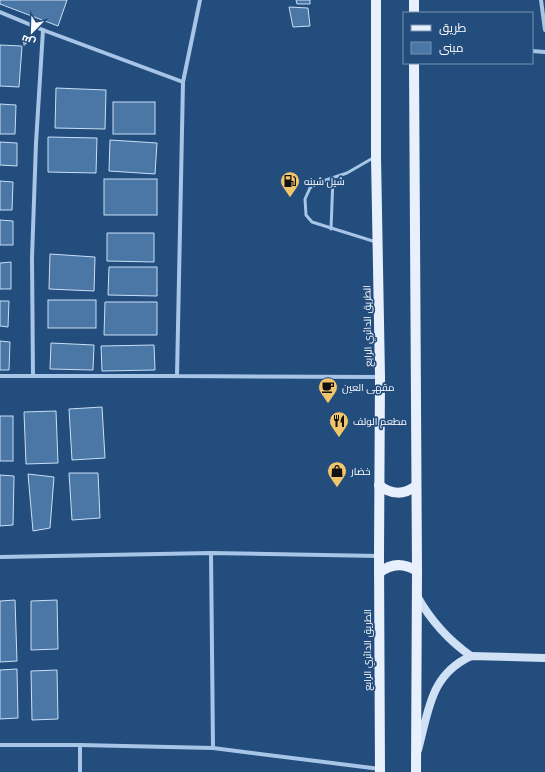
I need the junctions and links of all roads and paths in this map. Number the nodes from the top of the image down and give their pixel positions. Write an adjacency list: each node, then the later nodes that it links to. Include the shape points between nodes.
1 (200, 0): 12 (street)
2 (376, 0): 13 (main road, الطريق الدائري الرابع)
3 (414, 0): 6 (main road)
4 (541, 0): 8 (street)
5 (0, 12): 7 (street)
6 (414, 12)
7 (43, 30): 12 (street); 18 (street, via 32,250)
8 (545, 30)
9 (533, 51): 10 (street)
10 (545, 52)
11 (414, 64): 22 (main road)
12 (183, 82): 19 (street)
13 (376, 156): 14 (lane); 16 (main road, الطريق الدائري الرابع)
14 (333, 178): 15 (lane); 15 (lane, via 313,185 305,199 308,219)
15 (331, 228): 16 (lane)
16 (378, 242): 20 (main road, الطريق الدائري الرابع)
17 (0, 376): 18 (street)
18 (33, 376): 19 (street)
19 (177, 376): 20 (street)
20 (380, 378): 21 (main road, الطريق الدائري الرابع)
21 (379, 485): 22 (main road, via 388,491 399,493); 25 (main road, الطريق الدائري الرابع)
22 (416, 486): 26 (main road)
23 (211, 552): 24 (street); 25 (street); 33 (street)
24 (0, 556)
25 (379, 556): 27 (main road, الطريق الدائري الرابع)
26 (417, 571): 27 (main road, via 398,565); 28 (main road)
27 (379, 573): 35 (main road, الطريق الدائري الرابع)
28 (417, 596): 29 (street, via 438,628); 34 (main road)
29 (471, 656): 30 (street); 34 (street, via 451,668 438,684 430,703)
30 (545, 658)
31 (0, 745): 32 (street)
32 (80, 745): 33 (street); 36 (street)
33 (213, 748): 35 (street)
34 (416, 758): 37 (main road)
35 (380, 771)
36 (80, 772)
37 (416, 772)

